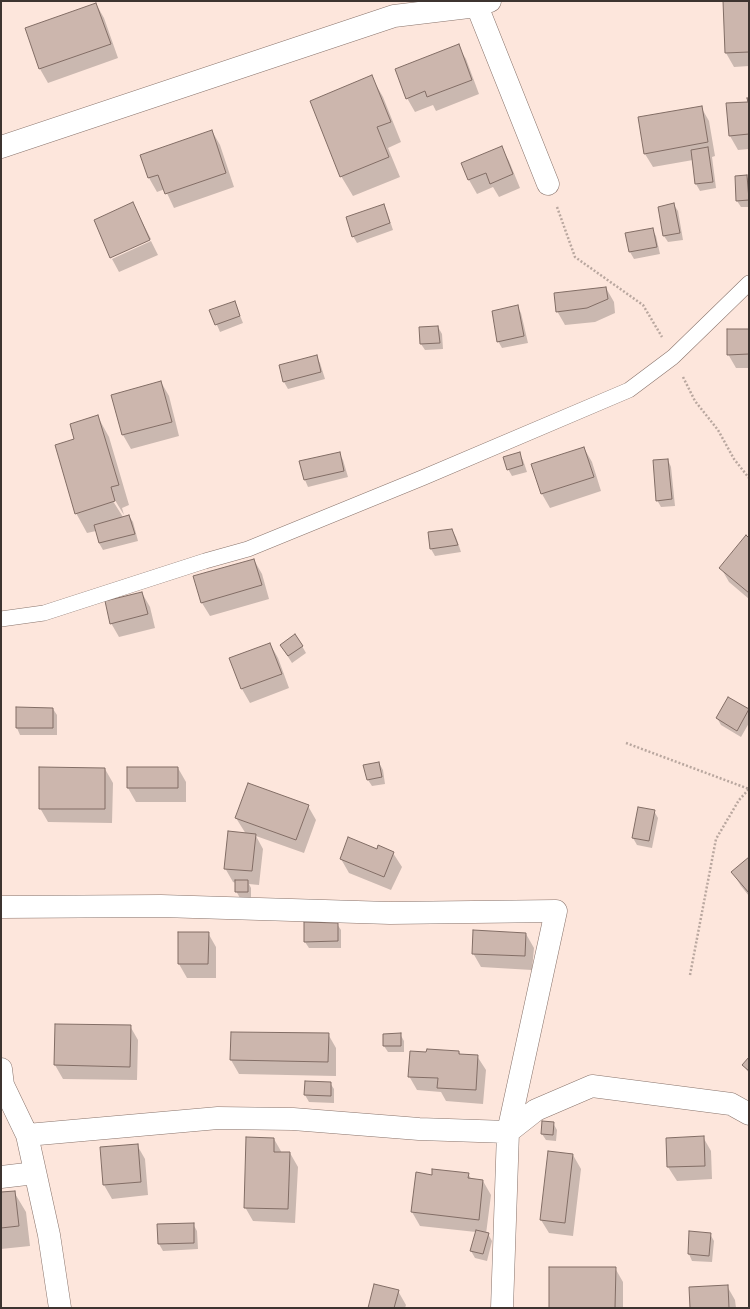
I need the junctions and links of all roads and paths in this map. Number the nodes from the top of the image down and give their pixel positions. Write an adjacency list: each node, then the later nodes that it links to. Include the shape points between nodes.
1 (484, 3): 2 (street, via 394,16); 3 (street)
2 (1, 147)
3 (548, 184): 5 (path, via 575,257 642,305)
4 (749, 282): 5 (lane)
5 (673, 357): 6 (path, via 695,401 718,430 734,459); 7 (lane, via 629,390 248,549 44,613)
6 (749, 478)
7 (1, 619)
8 (626, 744): 9 (path)
9 (749, 789): 11 (path, via 739,800 716,839)
10 (1, 907): 14 (street, via 161,906 390,913 556,911)
11 (690, 975)
12 (2, 1078): 15 (street)
13 (749, 1114): 14 (street, via 731,1104 592,1086 536,1110)
14 (508, 1132): 15 (street, via 419,1130 294,1119 218,1118); 19 (street)
15 (27, 1135): 16 (street)
16 (35, 1173): 17 (street); 18 (street, via 49,1235)
17 (1, 1177)
18 (60, 1308)
19 (502, 1308)

